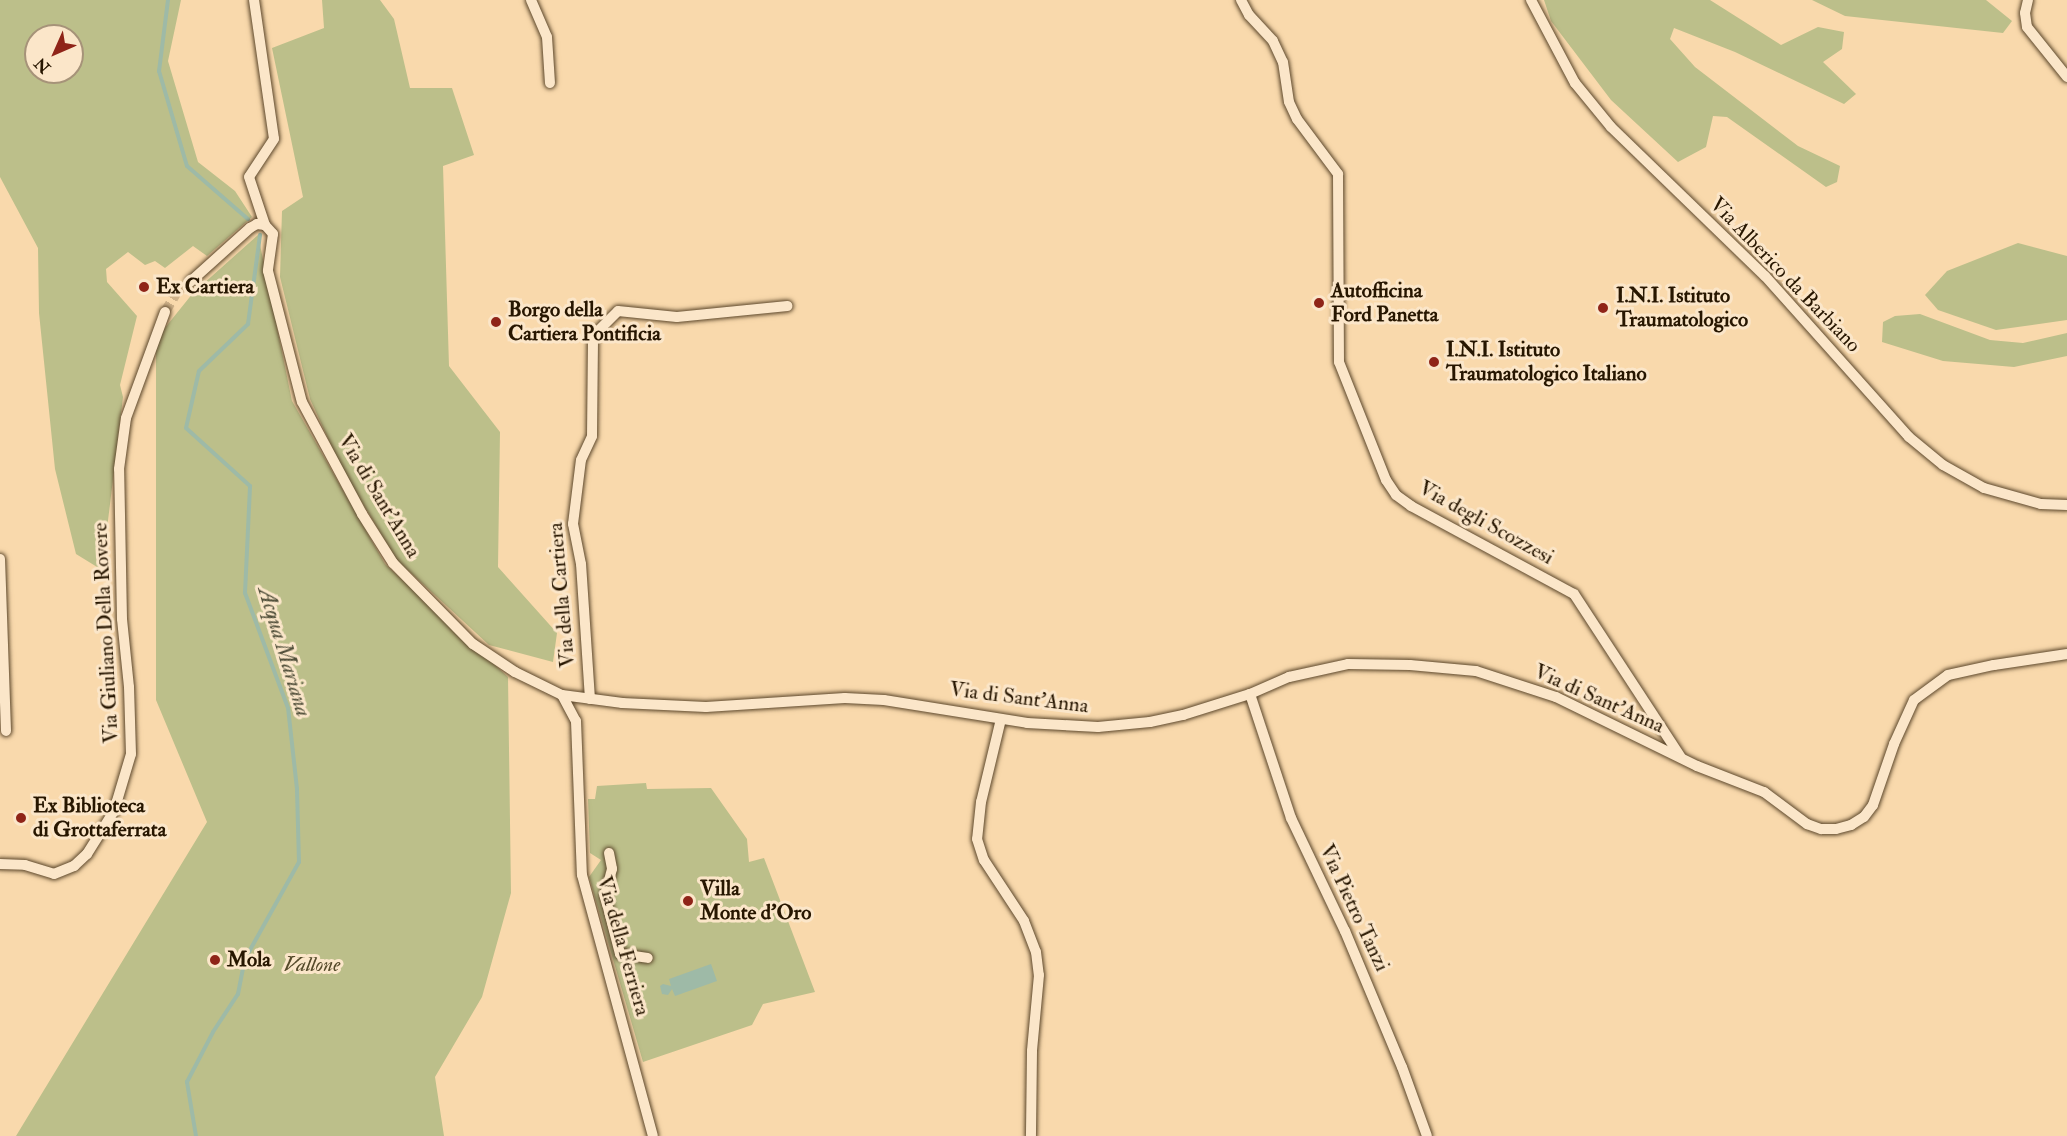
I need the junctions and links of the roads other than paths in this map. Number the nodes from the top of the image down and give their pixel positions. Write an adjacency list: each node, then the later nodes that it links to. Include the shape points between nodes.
1 (254, 0): 8 (street, via 274,139 249,177)
2 (531, 0): 7 (street, via 547,37)
3 (1240, 0): 20 (street, Via degli Scozzesi, via 1273,41 1283,62 1289,102 1297,119 1338,174 1339,362 1386,480 1396,495 1411,506 1574,594)
4 (1531, 0): 12 (street, Via Alberico da Barbiano, via 1575,83 1611,128 1764,276 1909,437 1943,465 1984,488 2041,504)
5 (2028, 0): 6 (street, via 2027,27)
6 (2067, 77)
7 (550, 83)
8 (265, 225): 9 (street, via 253,225); 16 (street, Via di Sant'Anna, via 273,234 268,271 302,402 393,564 473,644 515,672)
9 (190, 282)
10 (787, 306): 17 (street, Via della Cartiera, via 677,317 618,311 594,336 592,436 581,460 573,524 581,564)
11 (165, 312): 22 (street, Via Giuliano Della Rovere, via 126,418 119,469 122,619 131,754 114,811 87,854 74,866 54,874 25,865)
12 (2067, 505)
13 (0, 560): 19 (street)
14 (2067, 654): 20 (street, Via di Sant'Anna, via 1948,675 1914,700 1873,805 1864,817 1836,829 1806,824 1764,792)
15 (1250, 694): 18 (street, Via di Sant'Anna, via 1195,712 1129,725 1070,727); 20 (street, Via di Sant'Anna, via 1289,677 1348,664 1476,671 1556,697); 26 (street, Via Pietro Tanzi, via 1291,818 1350,942)
16 (562, 695): 17 (street, Via di Sant'Anna); 24 (street, Via della Ferriera, via 576,721 582,875)
17 (590, 699): 18 (street, Via di Sant'Anna, via 706,707 845,698 922,704)
18 (1001, 719): 25 (street, via 981,802 977,839 984,860 1024,921 1037,958)
19 (6, 730)
20 (1680, 756)
21 (609, 853): 23 (street, via 612,869 605,896 620,954)
22 (0, 864)
23 (648, 958)
24 (653, 1136)
25 (1031, 1136)
26 (1427, 1136)

